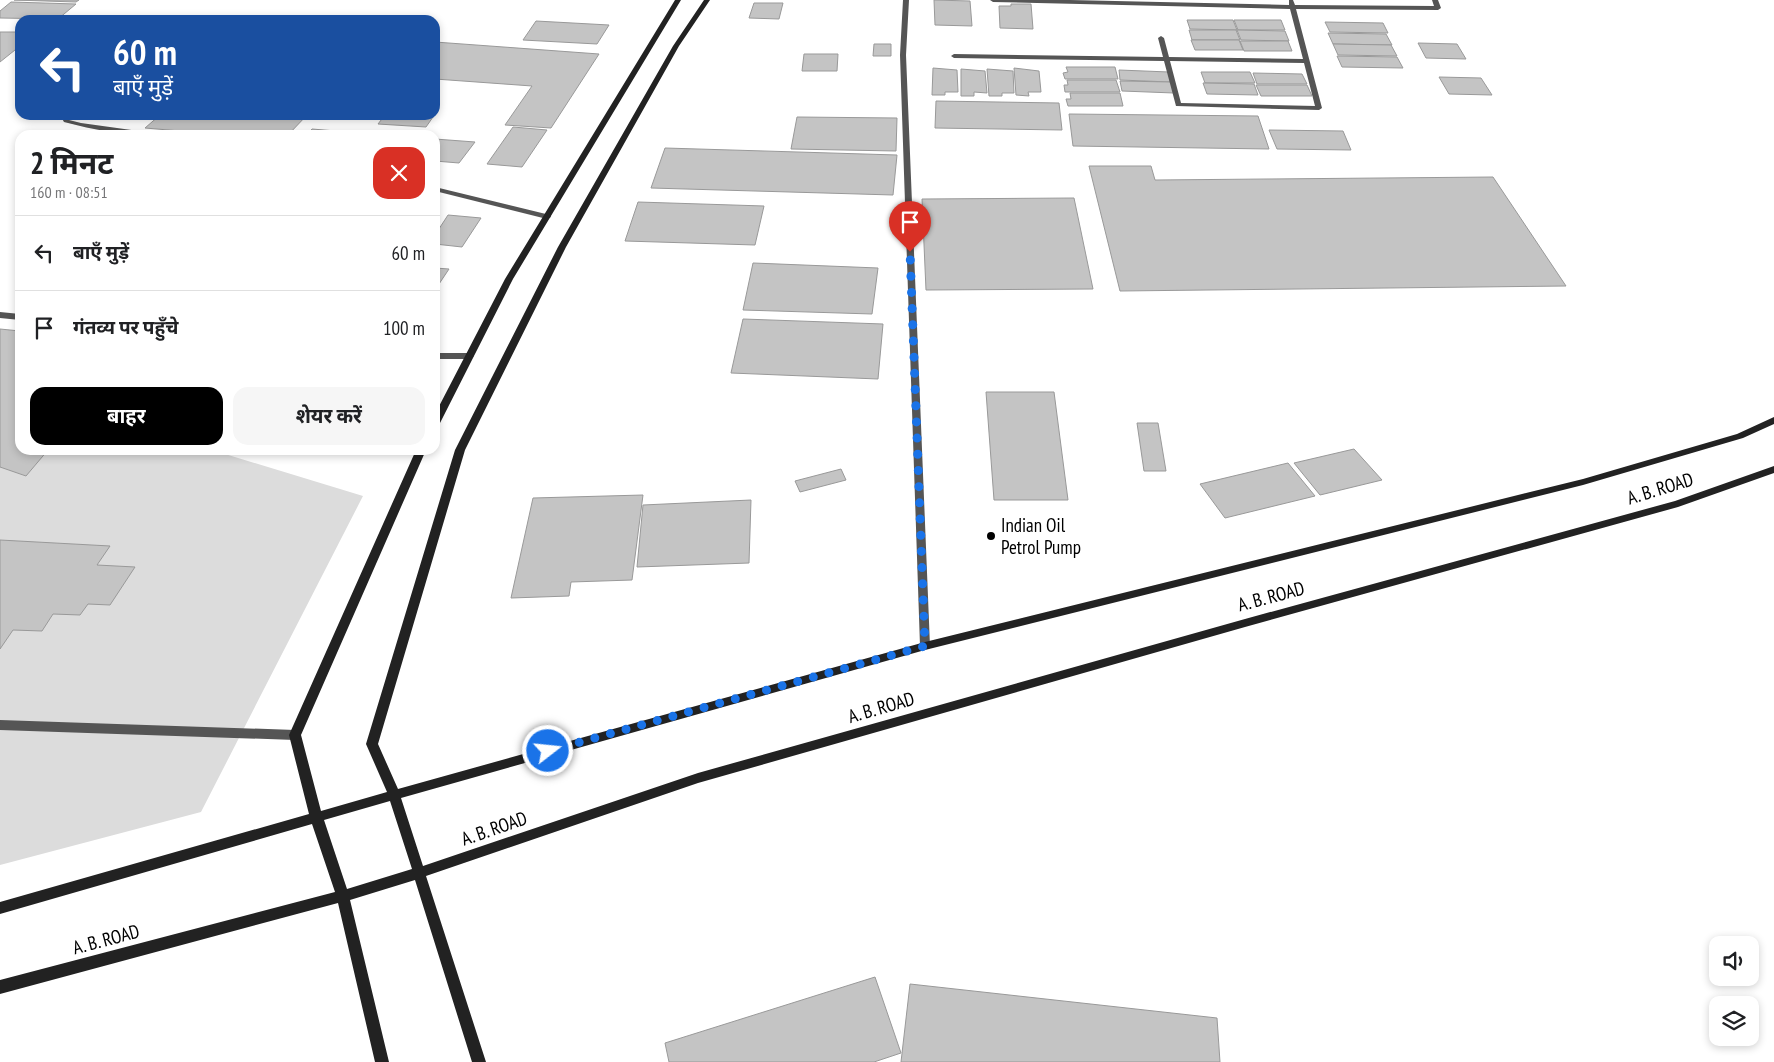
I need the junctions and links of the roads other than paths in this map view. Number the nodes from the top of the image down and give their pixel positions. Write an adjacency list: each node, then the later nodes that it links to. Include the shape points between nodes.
1 (678, 0): 15 (street)
2 (707, 0): 27 (street, via 676,46 562,247 460,450 372,744)
3 (906, 0): 24 (street, via 903,55)
4 (993, 0): 6 (street)
5 (1435, 0): 7 (street, via 1438,8)
6 (1140, 1): 7 (street)
7 (1291, 3): 11 (street)
8 (1160, 38): 10 (street)
9 (954, 56): 10 (street)
10 (1166, 59): 11 (street); 11 (street, via 1178,105 1319,108)
11 (1307, 61)
12 (66, 120): 13 (street)
13 (117, 130)
14 (440, 190): 15 (street)
15 (547, 217): 19 (street, via 509,279)
16 (0, 315): 17 (street)
17 (15, 316)
18 (440, 356): 19 (street)
19 (470, 356): 20 (street)
20 (440, 413)
21 (1774, 420): 24 (street, A. B. ROAD, via 1740,436 1582,482)
22 (419, 455): 26 (street)
23 (1774, 469): 29 (street, A. B. ROAD, via 1678,504 698,778)
24 (925, 646): 27 (street, A. B. ROAD)
25 (0, 725): 26 (street)
26 (295, 735): 28 (street)
27 (394, 794): 28 (street, A. B. ROAD); 29 (street)
28 (316, 816): 30 (street); 31 (street, A. B. ROAD)
29 (420, 872): 30 (street, A. B. ROAD); 34 (street)
30 (343, 896): 32 (street, A. B. ROAD); 33 (street)
31 (0, 908)
32 (0, 987)
33 (382, 1062)
34 (479, 1062)

